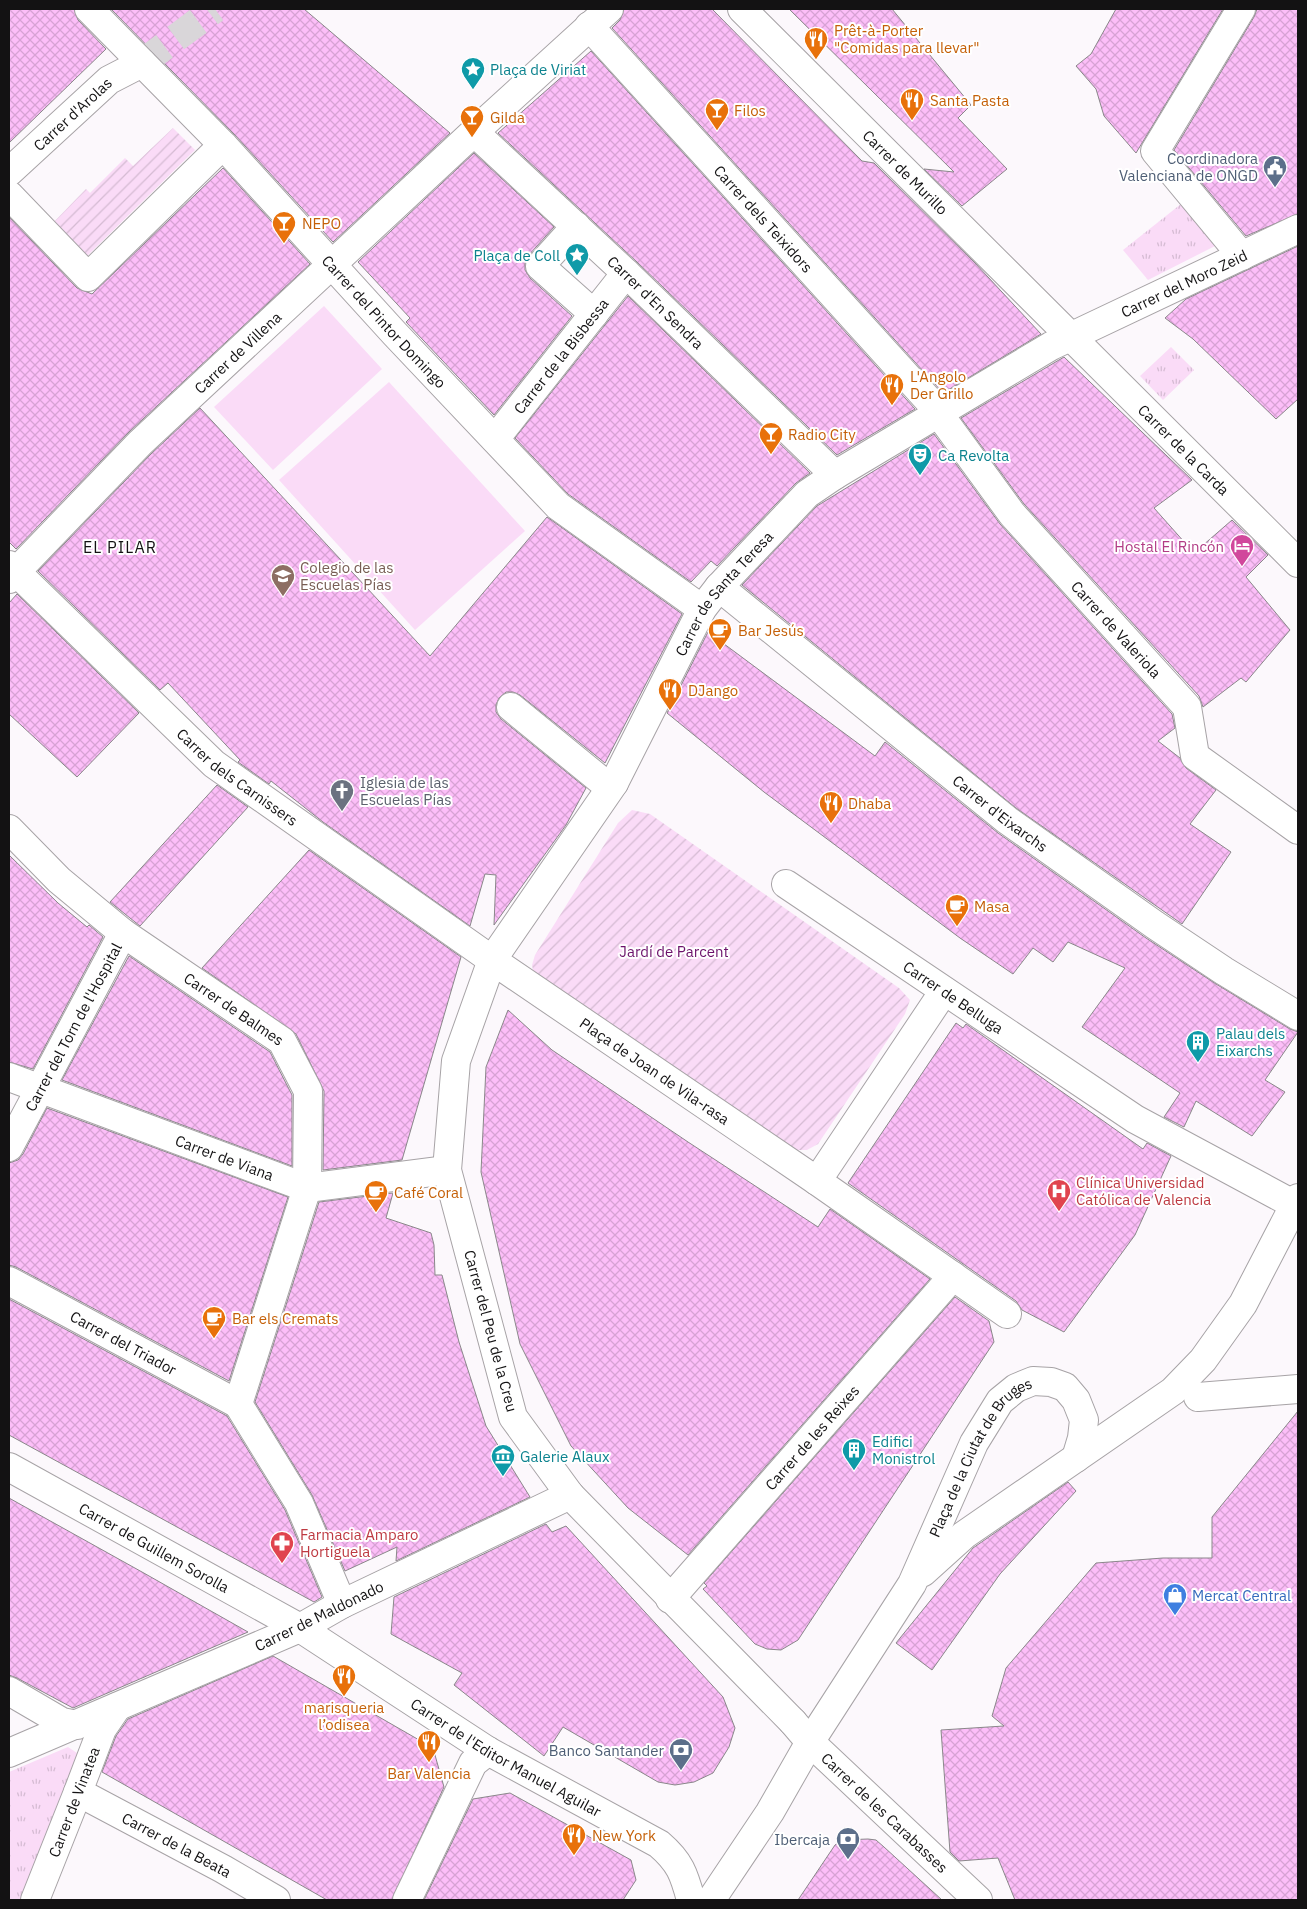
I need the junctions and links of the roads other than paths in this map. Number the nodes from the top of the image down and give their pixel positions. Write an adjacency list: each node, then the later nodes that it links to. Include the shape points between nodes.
1 (89, 9): 5 (street, Carrer del Pintor Domingo)
2 (742, 9): 16 (street, Carrer de Murillo)
3 (1241, 9): 12 (street, via 1155,151)
4 (599, 17): 6 (street); 17 (street, Carrer dels Teixidors)
5 (142, 62): 7 (street, Carrer del Pintor Domingo); 8 (street, Carrer d'Arolas, via 109,80)
6 (474, 132): 10 (street, Carrer d'En Sendra); 13 (street, Carrer de Villena)
7 (223, 145): 9 (street, via 88,277); 13 (street, Carrer del Pintor Domingo)
8 (9, 172)
9 (9, 195)
10 (576, 226): 14 (street, Carrer d'En Sendra); 15 (street, via 540,266)
11 (1298, 229): 12 (street, Carrer del Moro Zeid)
12 (1242, 256): 16 (street, Carrer del Moro Zeid)
13 (332, 264): 18 (street, Carrer del Pintor Domingo); 21 (street, Carrer de Villena, via 140,443)
14 (626, 273): 15 (street, Carrer de la Bisbessa); 19 (street, Carrer d'En Sendra)
15 (594, 314): 18 (street, Carrer de la Bisbessa)
16 (1069, 336): 17 (street, Carrer de Santa Teresa); 20 (street, Carrer de la Carda)
17 (938, 412): 19 (street, Carrer de Santa Teresa); 27 (street, Carrer de Valeriola, via 1012,514 1187,707 1195,756)
18 (495, 439): 23 (street, Carrer del Pintor Domingo, via 558,506)
19 (834, 475): 22 (street, Carrer de Santa Teresa, via 807,494)
20 (1298, 563)
21 (11, 572): 30 (street, Carrer dels Carnissers, via 214,764)
22 (719, 587): 23 (street, Carrer de Santa Teresa); 32 (street, Carrer d'Eixarchs, via 1007,820 1163,930)
23 (702, 609): 25 (street, Carrer de Santa Teresa)
24 (511, 706): 25 (street, via 604,783)
25 (614, 783): 30 (street, Carrer de Santa Teresa)
26 (9, 829): 29 (street, Carrer de Balmes, via 58,880)
27 (1298, 830)
28 (786, 884): 31 (street, Carrer de Belluga)
29 (123, 933): 34 (street, Carrer del Torn de l'Hospital); 39 (street, Carrer de Balmes, via 282,1041 308,1091)
30 (492, 960): 37 (street, Carrer del Peu de la Creu, via 456,1060); 38 (street, Plaça de Joan de Vila-rasa)
31 (944, 990): 35 (street, Carrer de Belluga); 38 (street)
32 (1298, 1016)
33 (9, 1077): 34 (street, Carrer de Viana)
34 (40, 1090): 36 (street, Carrer del Torn de l'Hospital); 39 (street, Carrer de Viana)
35 (1122, 1111): 40 (street, Plaça de la Ciutat de Bruges)
36 (9, 1147)
37 (447, 1170): 39 (street, Carrer de Viana); 49 (street, Carrer del Peu de la Creu, via 513,1417)
38 (817, 1181): 41 (street, Plaça de Joan de Vila-rasa)
39 (307, 1188): 46 (street, Carrer de Balmes)
40 (1296, 1201): 47 (street, Plaça de la Ciutat de Bruges, via 1243,1304 1203,1360 1173,1391)
41 (953, 1276): 43 (street, Plaça de Joan de Vila-rasa); 51 (street, Carrer de les Reixes)
42 (9, 1281): 46 (street, Carrer del Triador)
43 (1007, 1314)
44 (1298, 1389): 45 (street)
45 (1198, 1397)
46 (238, 1404): 52 (street, via 299,1503)
47 (1076, 1458): 50 (street, Plaça de la Ciutat de Bruges, via 964,1535); 50 (street, Plaça de la Ciutat de Bruges, via 1084,1420 1076,1400 1065,1387 1033,1381 1016,1388 1000,1401 974,1443)
48 (9, 1468): 53 (street, Carrer de Guillem Sorolla)
49 (570, 1494): 51 (street, Carrer del Peu de la Creu); 52 (street, Carrer de Maldonado)
50 (912, 1584): 57 (street, Plaça de la Ciutat de Bruges)
51 (670, 1599): 57 (street, Carrer del Peu de la Creu)
52 (342, 1604): 53 (street, Carrer de Maldonado)
53 (300, 1628): 55 (street, Carrer de Maldonado); 58 (street, Carrer de l'Editor Manuel Aguilar)
54 (9, 1691): 56 (street, via 62,1722)
55 (117, 1707): 56 (street, Carrer de Maldonado); 60 (street, Carrer de Vinatea, via 102,1729)
56 (77, 1725): 59 (street, Carrer de Maldonado)
57 (801, 1732): 65 (street, Plaça de la Ciutat de Bruges, via 770,1812); 66 (street, Carrer de les Carabasses)
58 (488, 1751): 63 (street, via 473,1764); 64 (street, Carrer de l'Editor Manuel Aguilar, via 659,1844 683,1872)
59 (9, 1753)
60 (78, 1792): 61 (street, Carrer de Vinatea); 62 (street, Carrer de la Beata)
61 (35, 1900)
62 (276, 1900)
63 (407, 1900)
64 (691, 1900)
65 (711, 1900)
66 (978, 1900)

